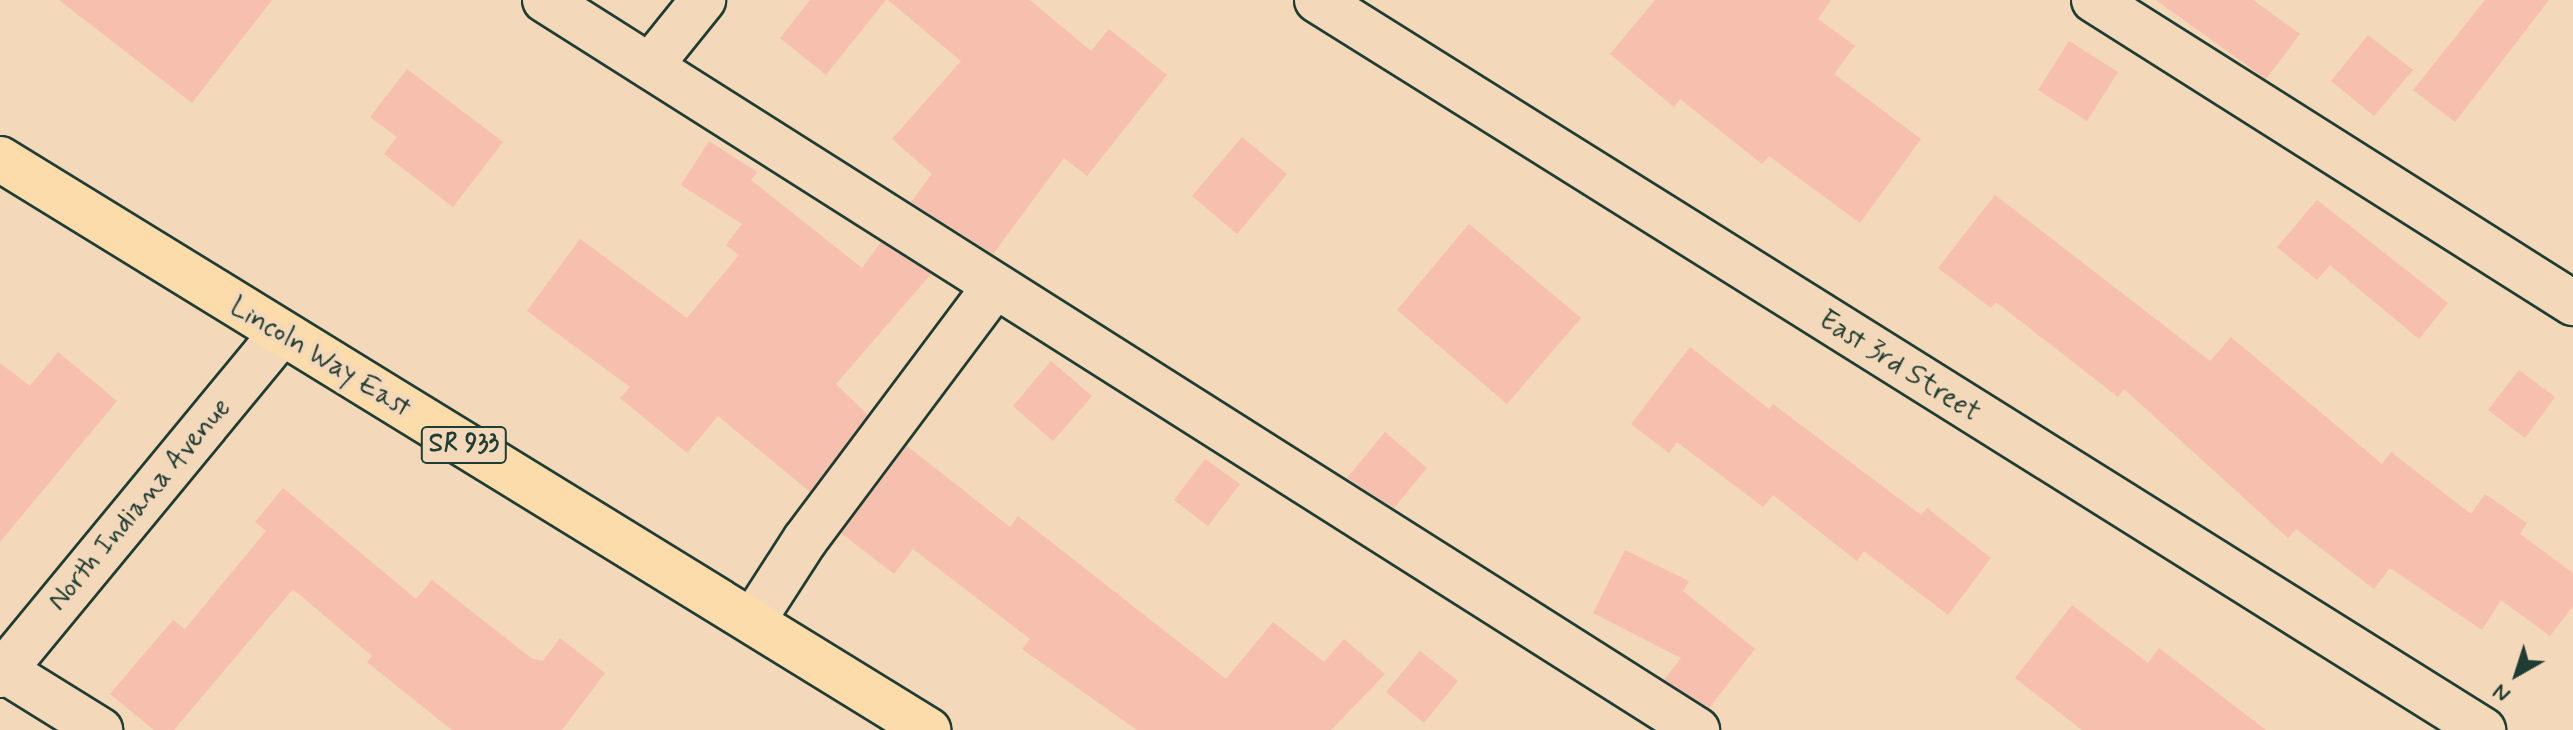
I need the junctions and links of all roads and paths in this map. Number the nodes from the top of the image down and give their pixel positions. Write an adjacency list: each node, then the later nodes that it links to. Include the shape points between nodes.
1 (545, 0): 5 (street)
2 (703, 0): 5 (street)
3 (1317, 0): 15 (street, East 3rd Street)
4 (2094, 0): 8 (street)
5 (650, 66): 7 (street)
6 (0, 159): 9 (main road, Lincoln Way East / SR 933)
7 (993, 289): 10 (street, via 805,540); 14 (street)
8 (2573, 303)
9 (280, 335): 10 (main road, Lincoln Way East / SR 933); 11 (street, North Indiana Avenue)
10 (754, 619): 12 (main road, Lincoln Way East / SR 933)
11 (1, 671): 13 (street)
12 (917, 727)
13 (100, 730)
14 (1697, 730)
15 (2483, 730)

